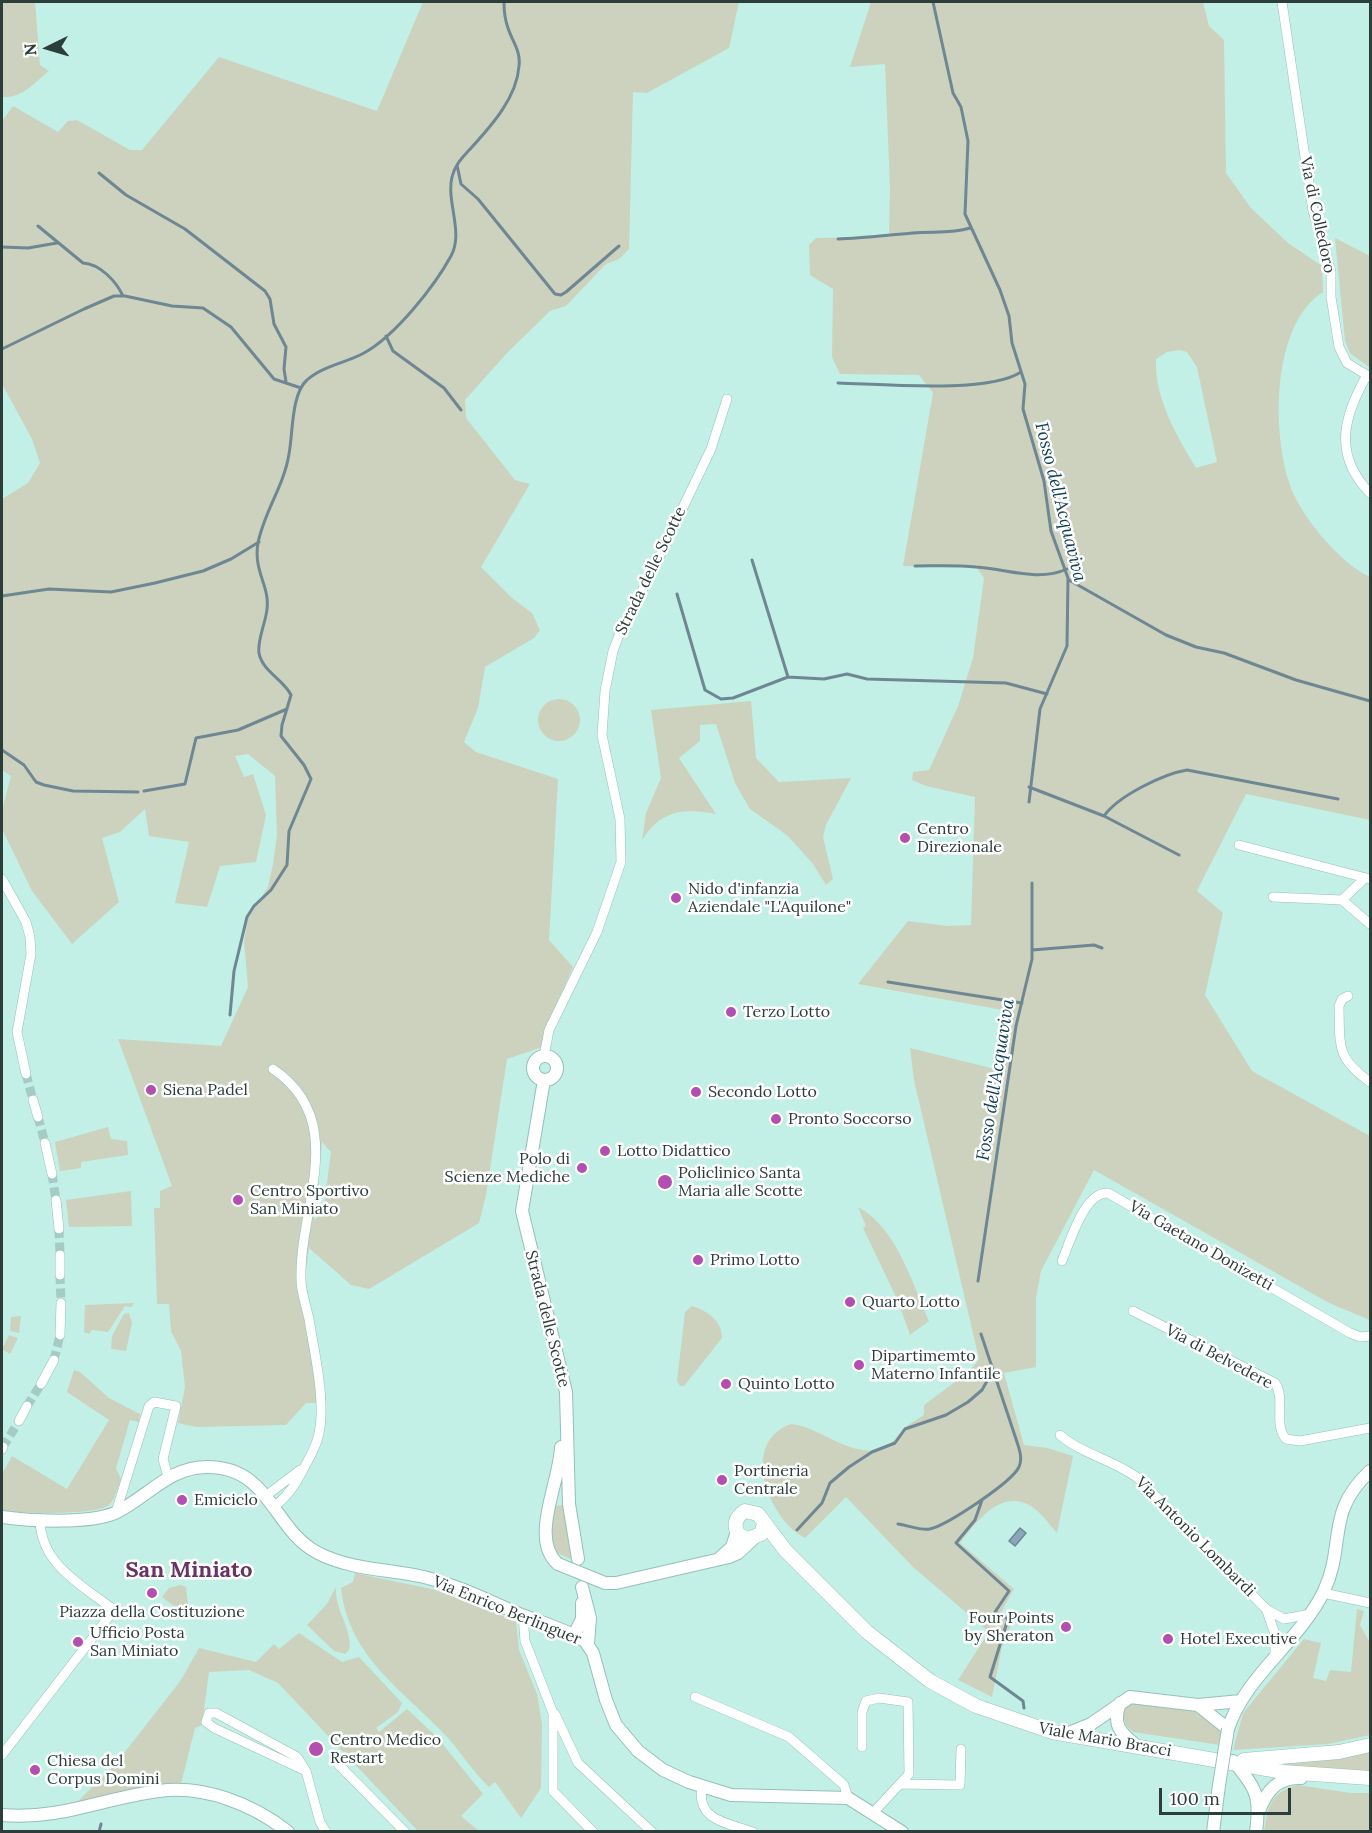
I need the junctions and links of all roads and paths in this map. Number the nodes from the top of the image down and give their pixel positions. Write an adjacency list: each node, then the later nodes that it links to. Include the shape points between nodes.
1 (1282, 2): 2 (street, Via di Colledoro, via 1313,211 1331,272 1340,351 1347,363)
2 (1369, 376): 4 (street, via 1349,410 1345,434 1353,470)
3 (727, 399): 12 (street, Strada delle Scotte, via 711,449 613,651 602,735 620,819 621,862 592,942 549,1030)
4 (1371, 493)
5 (1239, 845): 6 (street)
6 (1368, 878): 9 (street)
7 (2, 879): 14 (street, via 30,937 31,954 17,1032)
8 (1273, 897): 9 (street)
9 (1342, 900): 10 (street)
10 (1371, 924)
11 (1348, 996): 16 (street, via 1339,1006 1342,1054 1353,1070)
12 (544, 1056): 15 (street, Strada delle Scotte, via 534,1063 533,1070); 15 (street, Strada delle Scotte, via 553,1059 557,1068 553,1077)
13 (273, 1069): 37 (street, via 306,1106 316,1148 301,1282 321,1419 316,1445)
14 (26, 1074)
15 (544, 1080): 33 (street, Strada delle Scotte, via 522,1211 564,1382)
16 (1371, 1082)
17 (33, 1100): 18 (street)
18 (38, 1117)
19 (45, 1143): 20 (street)
20 (52, 1174)
21 (56, 1200): 22 (street)
22 (59, 1229)
23 (60, 1256): 25 (street)
24 (1062, 1261): 29 (street, Via Gaetano Donizetti, via 1088,1204 1097,1195 1108,1193 1350,1333)
25 (60, 1275)
26 (61, 1303): 28 (street)
27 (1133, 1311): 35 (street, Via di Belvedere, via 1275,1383 1286,1439 1300,1441)
28 (60, 1335)
29 (1371, 1336)
30 (54, 1360): 31 (street)
31 (41, 1384)
32 (27, 1406): 34 (street)
33 (568, 1415): 41 (street, Strada delle Scotte); 44 (street, via 562,1425)
34 (19, 1421)
35 (1371, 1428)
36 (1060, 1434): 56 (street, Via Antonio Lombardi, via 1076,1446 1123,1466 1139,1479)
37 (306, 1464): 42 (street); 45 (street, via 294,1488)
38 (1371, 1471): 53 (street, via 1346,1500)
39 (168, 1477): 40 (street, via 163,1460 176,1406 154,1402 149,1406); 42 (street, Via Enrico Berlinguer, via 195,1468 220,1468 248,1479); 43 (street, Via Enrico Berlinguer)
40 (127, 1482): 43 (street); 46 (street)
41 (569, 1491): 44 (street, via 563,1488); 52 (street, Strada delle Scotte)
42 (267, 1495): 45 (street, Via Enrico Berlinguer)
43 (137, 1499): 46 (street, Via Enrico Berlinguer)
44 (552, 1499): 51 (street, bridge, via 544,1536 547,1551 558,1564 605,1583)
45 (275, 1506): 58 (street, Via Enrico Berlinguer, via 298,1538 324,1556 360,1567 434,1580)
46 (116, 1512): 48 (street, Via Enrico Berlinguer)
47 (2, 1517): 48 (street, Via Enrico Berlinguer)
48 (40, 1521): 76 (street, via 50,1558 114,1610)
49 (737, 1531): 50 (main road, Viale Mario Bracci, via 743,1538); 50 (main road, Viale Mario Bracci, via 736,1520 745,1511 758,1514); 51 (street, via 732,1547)
50 (758, 1533): 51 (street, via 738,1553); 71 (main road, Viale Mario Bracci, via 785,1550 867,1632 930,1681 1003,1717)
51 (721, 1557)
52 (578, 1559)
53 (1323, 1593): 55 (street); 57 (street)
54 (1371, 1593): 55 (street)
55 (1367, 1602)
56 (1266, 1609): 59 (street, Via Antonio Lombardi); 60 (street, Via Antonio Lombardi)
57 (1310, 1614): 59 (street); 62 (street)
58 (523, 1615): 61 (street, Via Enrico Berlinguer); 69 (street, via 525,1641)
59 (1284, 1619): 62 (street)
60 (1275, 1634): 62 (street); 64 (street, Via Antonio Lombardi)
61 (574, 1635): 63 (street, Via Enrico Berlinguer); 63 (street, via 582,1619 582,1587 590,1618)
62 (1294, 1636): 64 (street)
63 (588, 1644): 83 (street, Via Enrico Berlinguer, via 609,1709 626,1738 659,1767)
64 (1275, 1660): 66 (street)
65 (695, 1697): 84 (street, via 789,1737 843,1785)
66 (1241, 1701): 68 (street); 70 (street)
67 (1120, 1702): 68 (street, via 1132,1696); 71 (street, via 1091,1724); 73 (street, via 1117,1726)
68 (1198, 1705): 70 (street)
69 (553, 1713): 91 (street, via 553,1791); 92 (street, via 578,1763)
70 (1228, 1729): 95 (street, bridge)
71 (1065, 1734): 73 (main road, Viale Mario Bracci)
72 (1371, 1745): 78 (main road, Viale Mario Bracci, via 1339,1752)
73 (1137, 1746): 78 (main road, Viale Mario Bracci)
74 (862, 1747): 82 (street, via 862,1712 866,1701 879,1698 908,1702 909,1770)
75 (961, 1749): 82 (street, via 960,1785)
76 (2, 1755)
77 (335, 1761): 90 (street)
78 (1233, 1761): 80 (main road, Viale Mario Bracci); 85 (street, via 1254,1787)
79 (306, 1770): 79 (street, via 297,1757 216,1713 207,1714 206,1722 214,1728); 89 (street)
80 (1327, 1777): 81 (main road, Viale Mario Bracci); 85 (street, via 1282,1780 1268,1792)
81 (1371, 1778)
82 (901, 1784): 86 (street)
83 (702, 1787): 84 (street, Via Enrico Berlinguer, via 748,1797); 93 (street, via 702,1805 710,1815)
84 (848, 1798): 86 (street)
85 (1259, 1810): 96 (street)
86 (873, 1813): 94 (street)
87 (2, 1815): 88 (street, via 48,1816 176,1790 233,1801)
88 (288, 1832)
89 (326, 1832)
90 (405, 1832)
91 (593, 1832)
92 (652, 1832)
93 (753, 1832)
94 (902, 1832)
95 (1213, 1832)
96 (1256, 1832)

